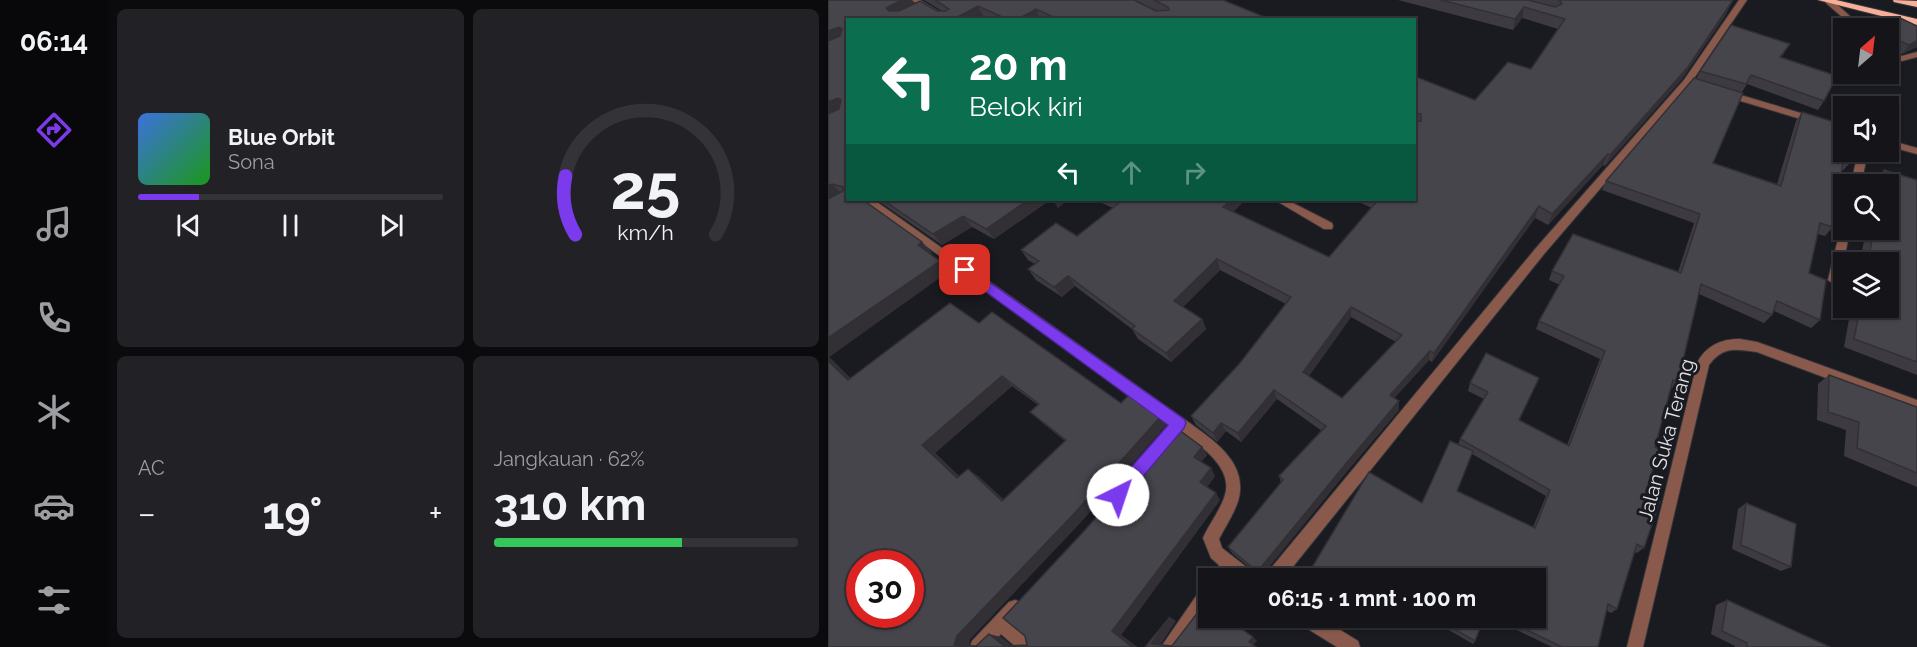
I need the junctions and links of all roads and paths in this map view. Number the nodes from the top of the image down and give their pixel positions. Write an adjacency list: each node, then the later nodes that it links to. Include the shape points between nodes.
1 (915, 0): 6 (street)
2 (1743, 0): 24 (street, via 1693,84 1540,250)
3 (1898, 0): 5 (highway)
4 (1826, 1): 9 (street); 10 (highway)
5 (1917, 4)
6 (927, 7): 7 (street); 8 (street)
7 (918, 11)
8 (946, 18)
9 (1847, 18)
10 (1917, 22)
11 (1917, 54): 12 (street)
12 (1899, 57)
13 (1721, 92): 14 (street)
14 (1833, 126)
15 (1899, 146): 16 (street)
16 (1917, 151)
17 (869, 201): 21 (street, via 1175,428 1224,460 1233,491 1211,538 1216,553)
18 (1282, 201): 19 (street)
19 (1328, 226)
20 (1917, 406): 33 (street, Jalan Suka Terang, via 1757,347 1721,345 1711,351 1702,363)
21 (1229, 565): 22 (street); 23 (street)
22 (1227, 568)
23 (1233, 568)
24 (1282, 568)
25 (1025, 598): 27 (street)
26 (1198, 607): 31 (street)
27 (1002, 623): 29 (street); 30 (street)
28 (1322, 628): 32 (street)
29 (978, 647)
30 (1029, 647)
31 (1169, 647)
32 (1352, 647)
33 (1635, 647)

